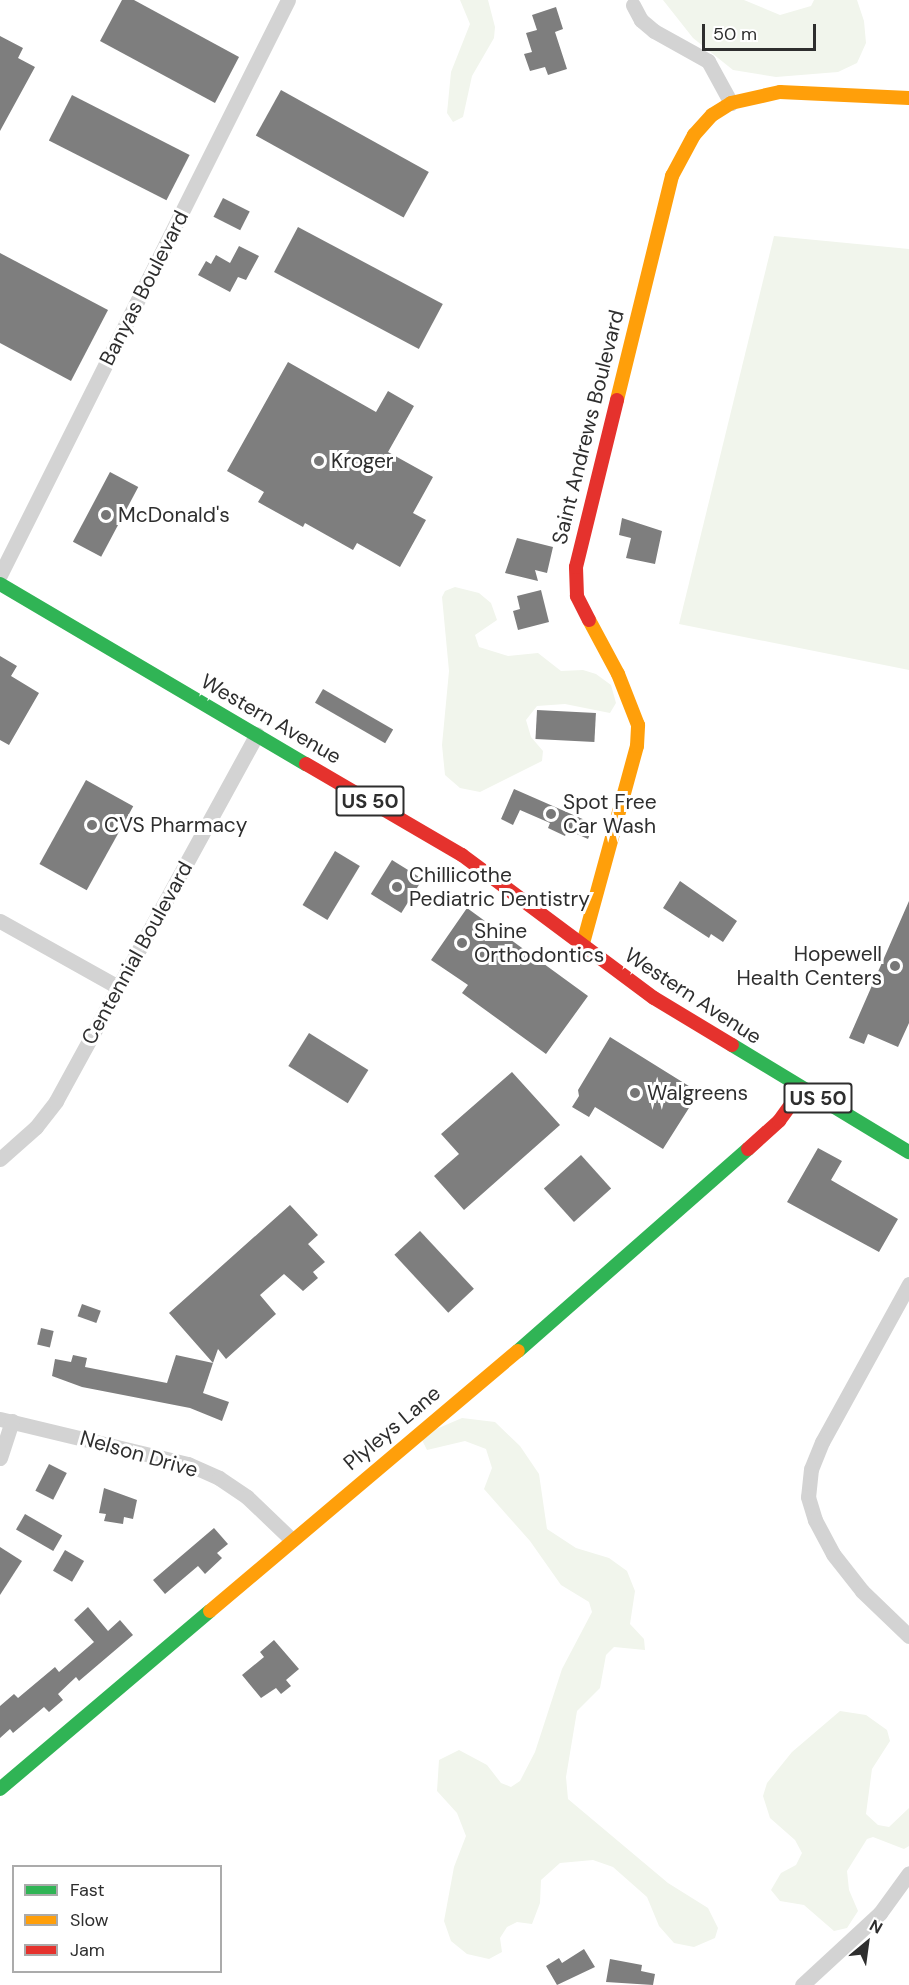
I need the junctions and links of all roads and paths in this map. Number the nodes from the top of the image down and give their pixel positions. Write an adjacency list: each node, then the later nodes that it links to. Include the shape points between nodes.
1 (288, 0): 5 (street, Banyas Boulevard)
2 (633, 5): 4 (street, via 641,20 654,31 708,61)
3 (909, 98): 4 (street, Saint Andrews Boulevard, via 790,91)
4 (731, 103): 9 (street, Saint Andrews Boulevard, via 694,135 672,176 576,567 577,596 618,674 638,725 637,746)
5 (0, 575)
6 (0, 584): 7 (street, Western Avenue / US 50)
7 (257, 734): 9 (street, Western Avenue / US 50, via 462,855); 10 (street, Centennial Boulevard)
8 (0, 921): 10 (street)
9 (582, 947): 11 (street, Western Avenue / US 50, via 671,1009)
10 (118, 987): 13 (street, Centennial Boulevard, via 56,1101 36,1127)
11 (801, 1089): 12 (street, Western Avenue / US 50); 17 (street, Plyleys Lane, via 779,1121 611,1272)
12 (909, 1152)
13 (0, 1159)
14 (909, 1284): 18 (street, via 822,1442 811,1469 808,1497 814,1520 833,1554 862,1590)
15 (6, 1420): 16 (street); 17 (street, Nelson Drive, via 188,1464 247,1497)
16 (0, 1458)
17 (292, 1540): 19 (street, Plyleys Lane)
18 (909, 1636)
19 (0, 1789)
20 (909, 1873): 21 (street, via 880,1912)
21 (802, 1985)

